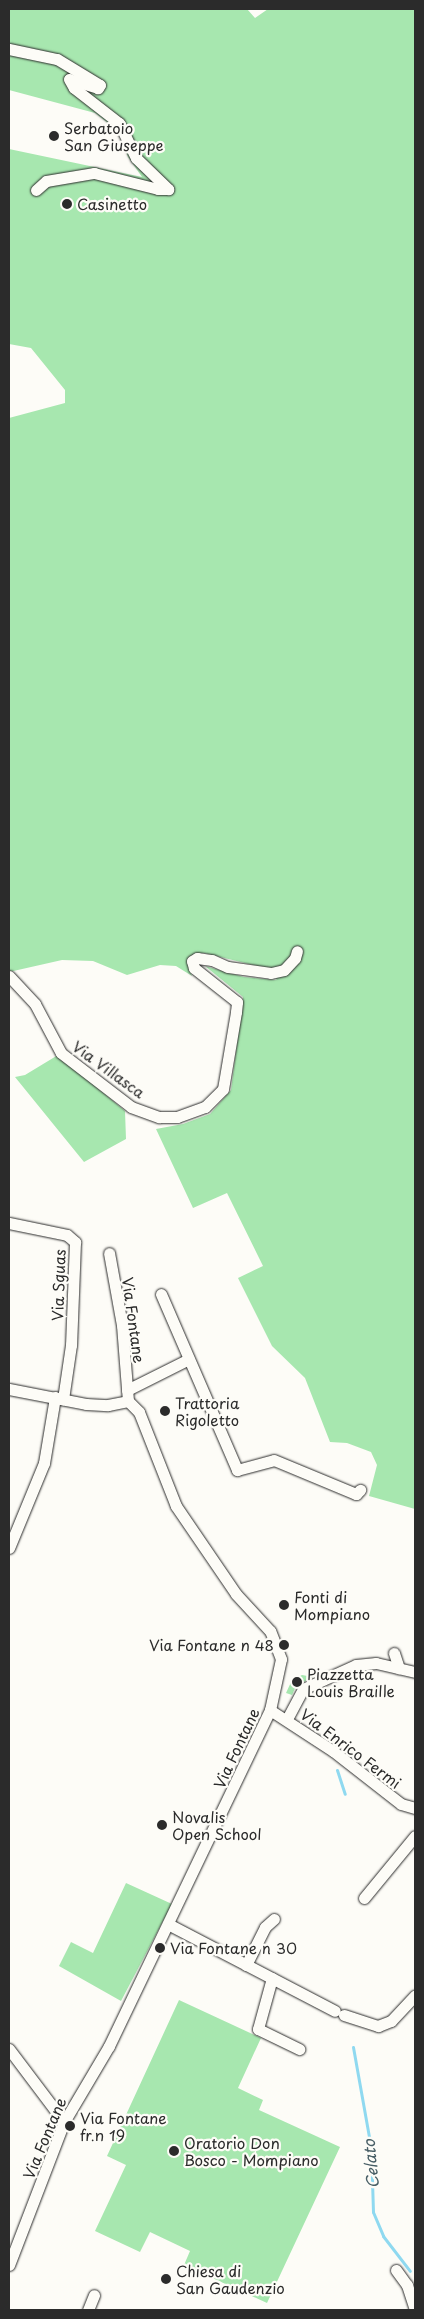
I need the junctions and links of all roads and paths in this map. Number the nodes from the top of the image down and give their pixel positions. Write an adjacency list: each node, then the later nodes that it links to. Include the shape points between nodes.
1 (9, 48): 2 (street, via 57,59 100,85 98,88 69,79 74,88 119,123 136,158 168,189 94,173 46,181)
2 (36, 190)
3 (297, 951): 4 (street, Via Villasca, via 284,970 271,973 228,967 212,960 197,958 192,961 194,968 237,1002 223,1089 205,1107 177,1117 159,1117 131,1107 61,1053 35,1004)
4 (9, 976)
5 (9, 1223): 11 (street, Via Sguas, via 67,1235 74,1242 72,1328)
6 (109, 1254): 10 (street, Via Fontane, via 122,1325)
7 (161, 1294): 8 (street, Via Fontane)
8 (189, 1359): 10 (street, Via Fontane); 12 (street, Via Fontane, via 237,1470 274,1460 356,1494)
9 (9, 1389): 11 (street)
10 (128, 1396): 11 (street, via 108,1405); 17 (street, Via Fontane, via 139,1412 176,1506 231,1586 270,1631 277,1645 281,1659 278,1686)
11 (59, 1398): 13 (street, Via Sguas, via 44,1463)
12 (360, 1490)
13 (9, 1548)
14 (394, 1653): 15 (street)
15 (399, 1668): 16 (street); 18 (street, via 376,1663 356,1665 329,1677 303,1689)
16 (415, 1672)
17 (270, 1710): 18 (street, Via Enrico Fermi); 23 (street, Via Fontane)
18 (287, 1719): 19 (street, Via Enrico Fermi, via 401,1804)
19 (415, 1808)
20 (415, 1836): 21 (street)
21 (364, 1898)
22 (274, 1919): 24 (street, via 265,1927)
23 (168, 1924): 24 (street); 29 (street, Via Fontane, via 109,2046)
24 (246, 1965): 25 (street)
25 (272, 1978): 26 (street, via 340,2013 378,2026 391,2021); 28 (street, via 258,2029)
26 (413, 2003)
27 (9, 2049): 29 (street)
28 (299, 2049)
29 (64, 2122): 30 (street, Via Fontane)
30 (9, 2265)
31 (396, 2270): 34 (street, via 407,2285)
32 (94, 2295): 33 (street)
33 (88, 2310)
34 (414, 2310)

